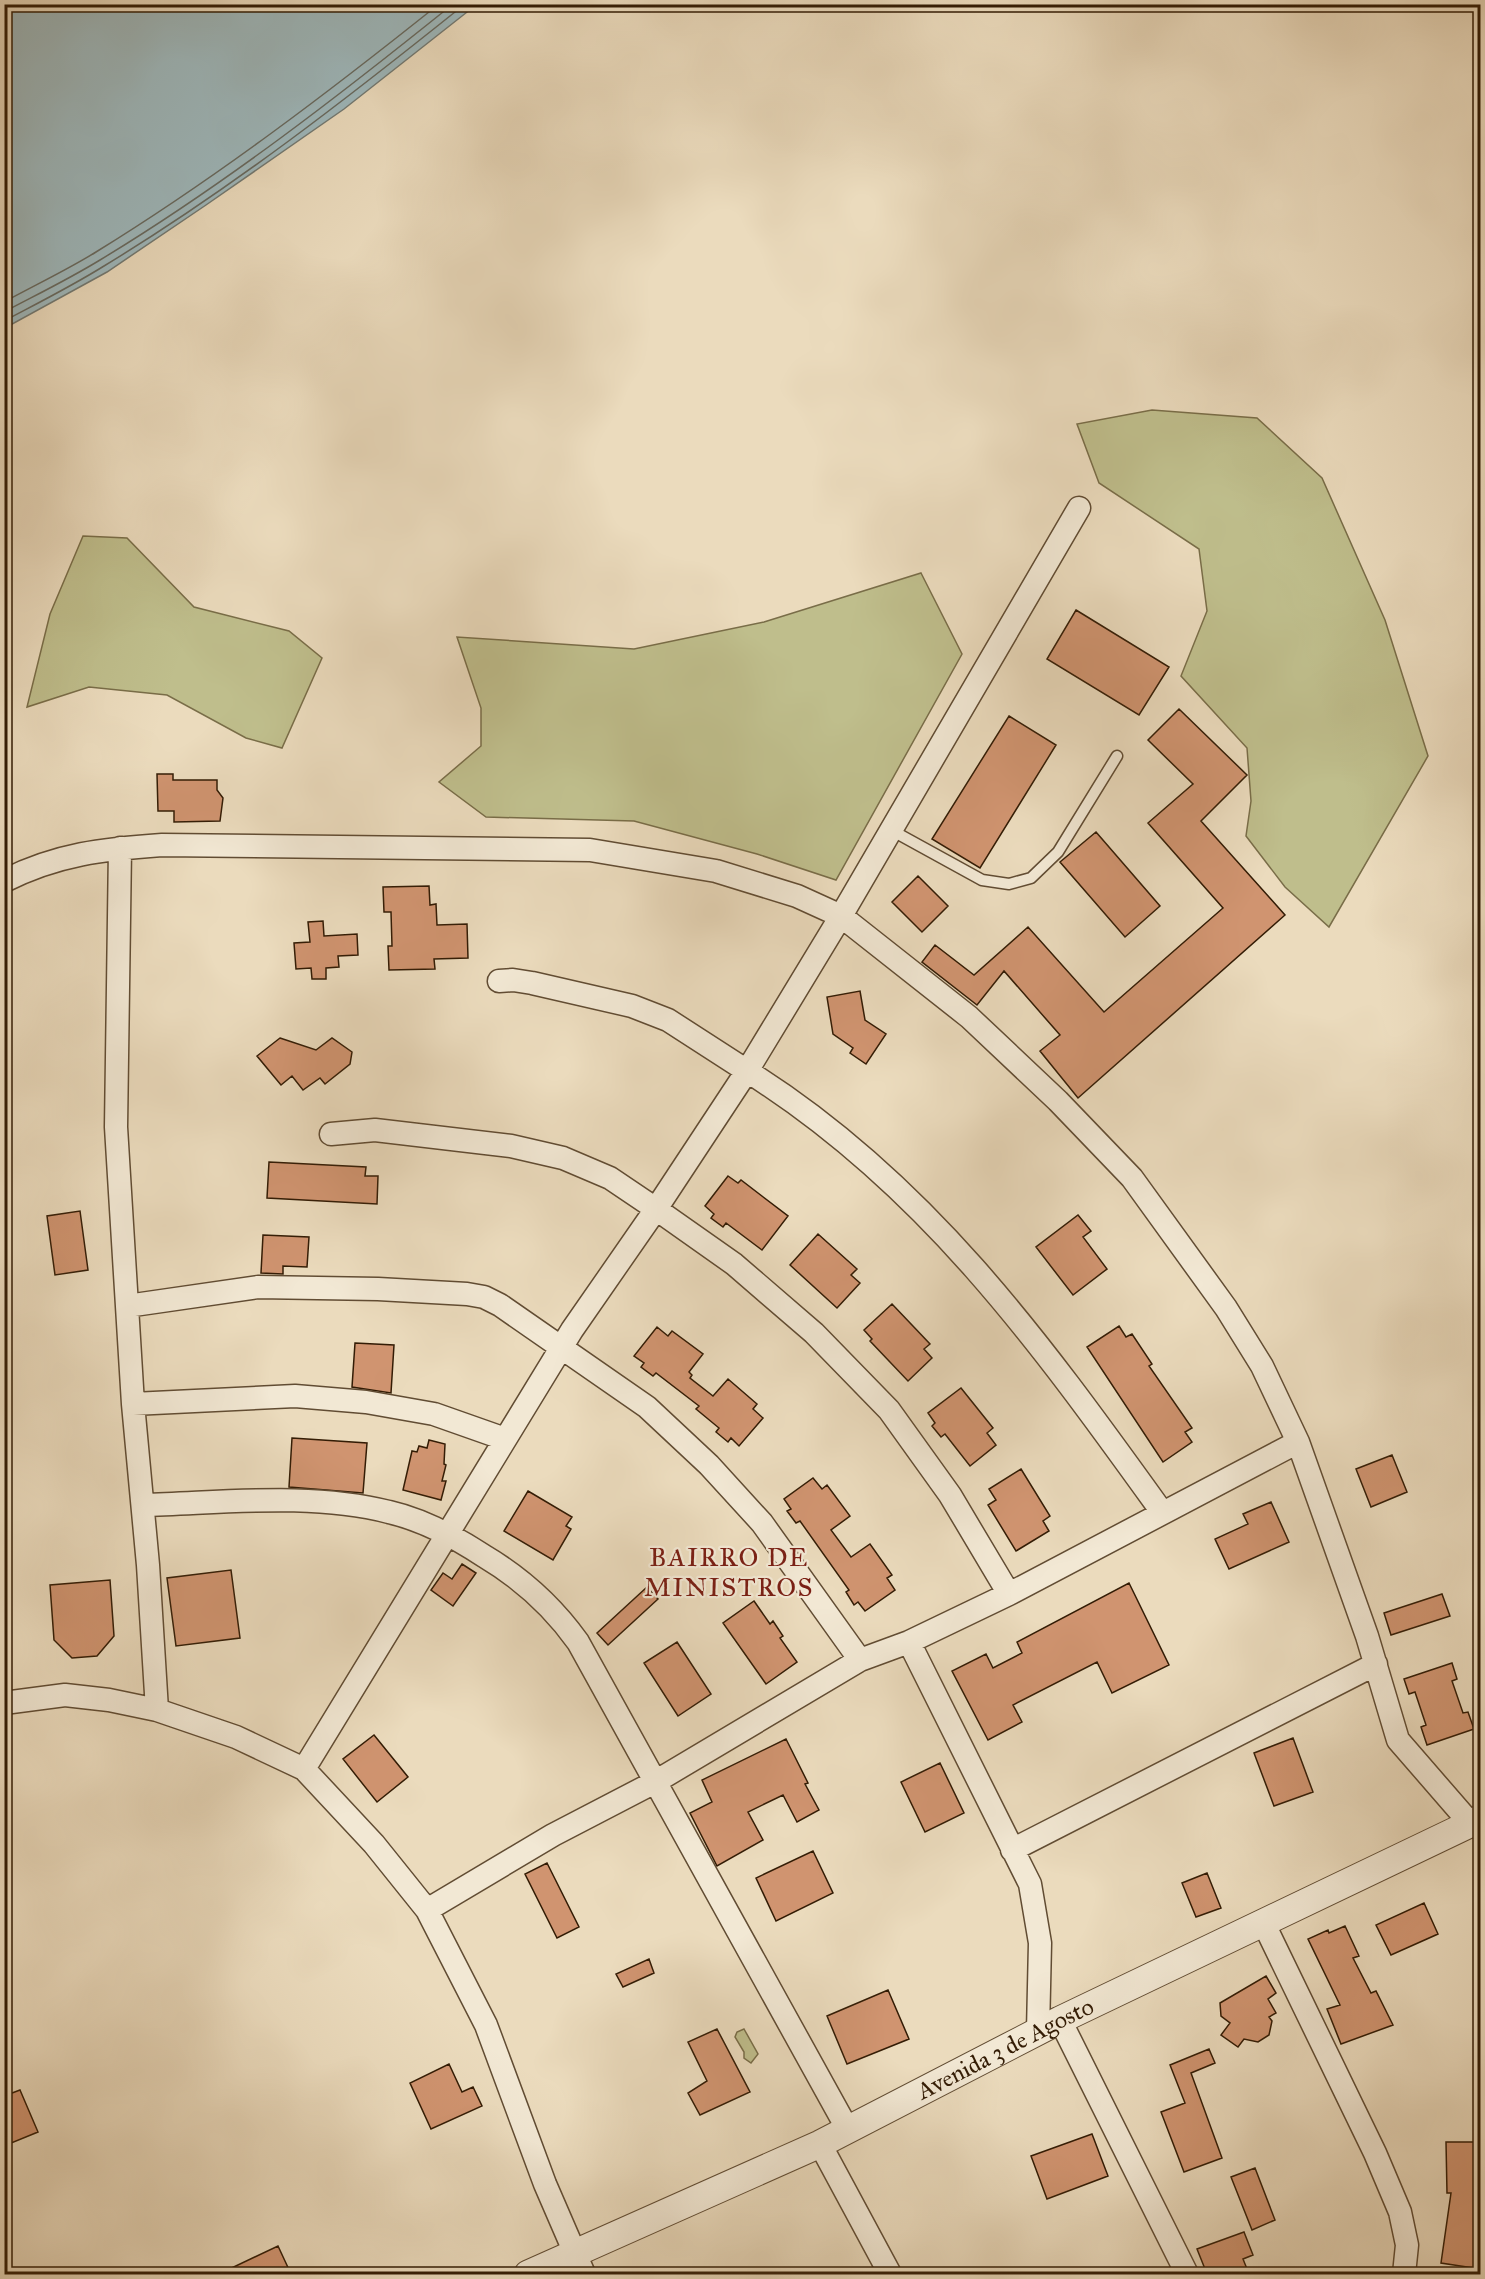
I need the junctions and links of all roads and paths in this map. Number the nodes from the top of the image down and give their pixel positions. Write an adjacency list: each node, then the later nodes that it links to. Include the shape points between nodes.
1 (1079, 508): 3 (street)
2 (1117, 756): 3 (lane, via 1058,852 1031,878 1010,884 982,880)
3 (891, 830): 6 (street)
4 (120, 848): 5 (street, via 59,857); 6 (street, via 162,845 590,850 716,871 797,896); 11 (street, via 116,1127)
5 (4, 881)
6 (842, 916): 8 (street); 15 (street, via 969,1017 1132,1178 1226,1308 1262,1366)
7 (499, 981): 8 (street, via 532,983 632,1006 668,1020)
8 (747, 1071): 10 (street); 17 (street, via 784,1094 863,1156 966,1255 1028,1329)
9 (331, 1134): 10 (street, via 375,1130 511,1146 563,1158 600,1174)
10 (656, 1209): 12 (street); 19 (street, via 734,1264 813,1333 888,1410 950,1495)
11 (127, 1306): 12 (street, via 258,1287 467,1294 500,1305); 13 (street)
12 (562, 1348): 14 (street); 21 (street, via 647,1407 709,1465 762,1523)
13 (133, 1404): 14 (street, via 295,1396 366,1401 434,1414); 16 (street)
14 (505, 1439): 18 (street)
15 (1298, 1442): 17 (street); 22 (street)
16 (143, 1505): 18 (street, via 341,1504 390,1512); 24 (street)
17 (1162, 1512): 19 (street)
18 (447, 1533): 25 (street); 26 (street, via 501,1566 562,1619)
19 (1009, 1594): 20 (street)
20 (909, 1642): 21 (street); 28 (street)
21 (860, 1660): 26 (street)
22 (1376, 1664): 27 (street, via 1398,1740); 28 (street)
23 (4, 1703): 24 (street, via 65,1695)
24 (157, 1710): 25 (street, via 236,1737)
25 (304, 1769): 29 (street, via 374,1844)
26 (655, 1782): 29 (street, via 553,1835); 32 (street)
27 (1475, 1821): 30 (street, Avenida 3 de Agosto)
28 (1012, 1850): 31 (street, via 1030,1884 1036,1912)
29 (427, 1910): 34 (street, via 486,2025)
30 (1263, 1922): 31 (street, Avenida 3 de Agosto); 38 (street, via 1400,2212 1407,2245)
31 (1049, 2025): 32 (street, Avenida 3 de Agosto); 37 (street)
32 (848, 2130): 33 (street, Avenida 3 de Agosto)
33 (820, 2144): 34 (street, Avenida 3 de Agosto); 36 (street)
34 (578, 2264): 35 (street, Avenida 3 de Agosto)
35 (528, 2274)
36 (890, 2274)
37 (1187, 2274)
38 (1404, 2274)

